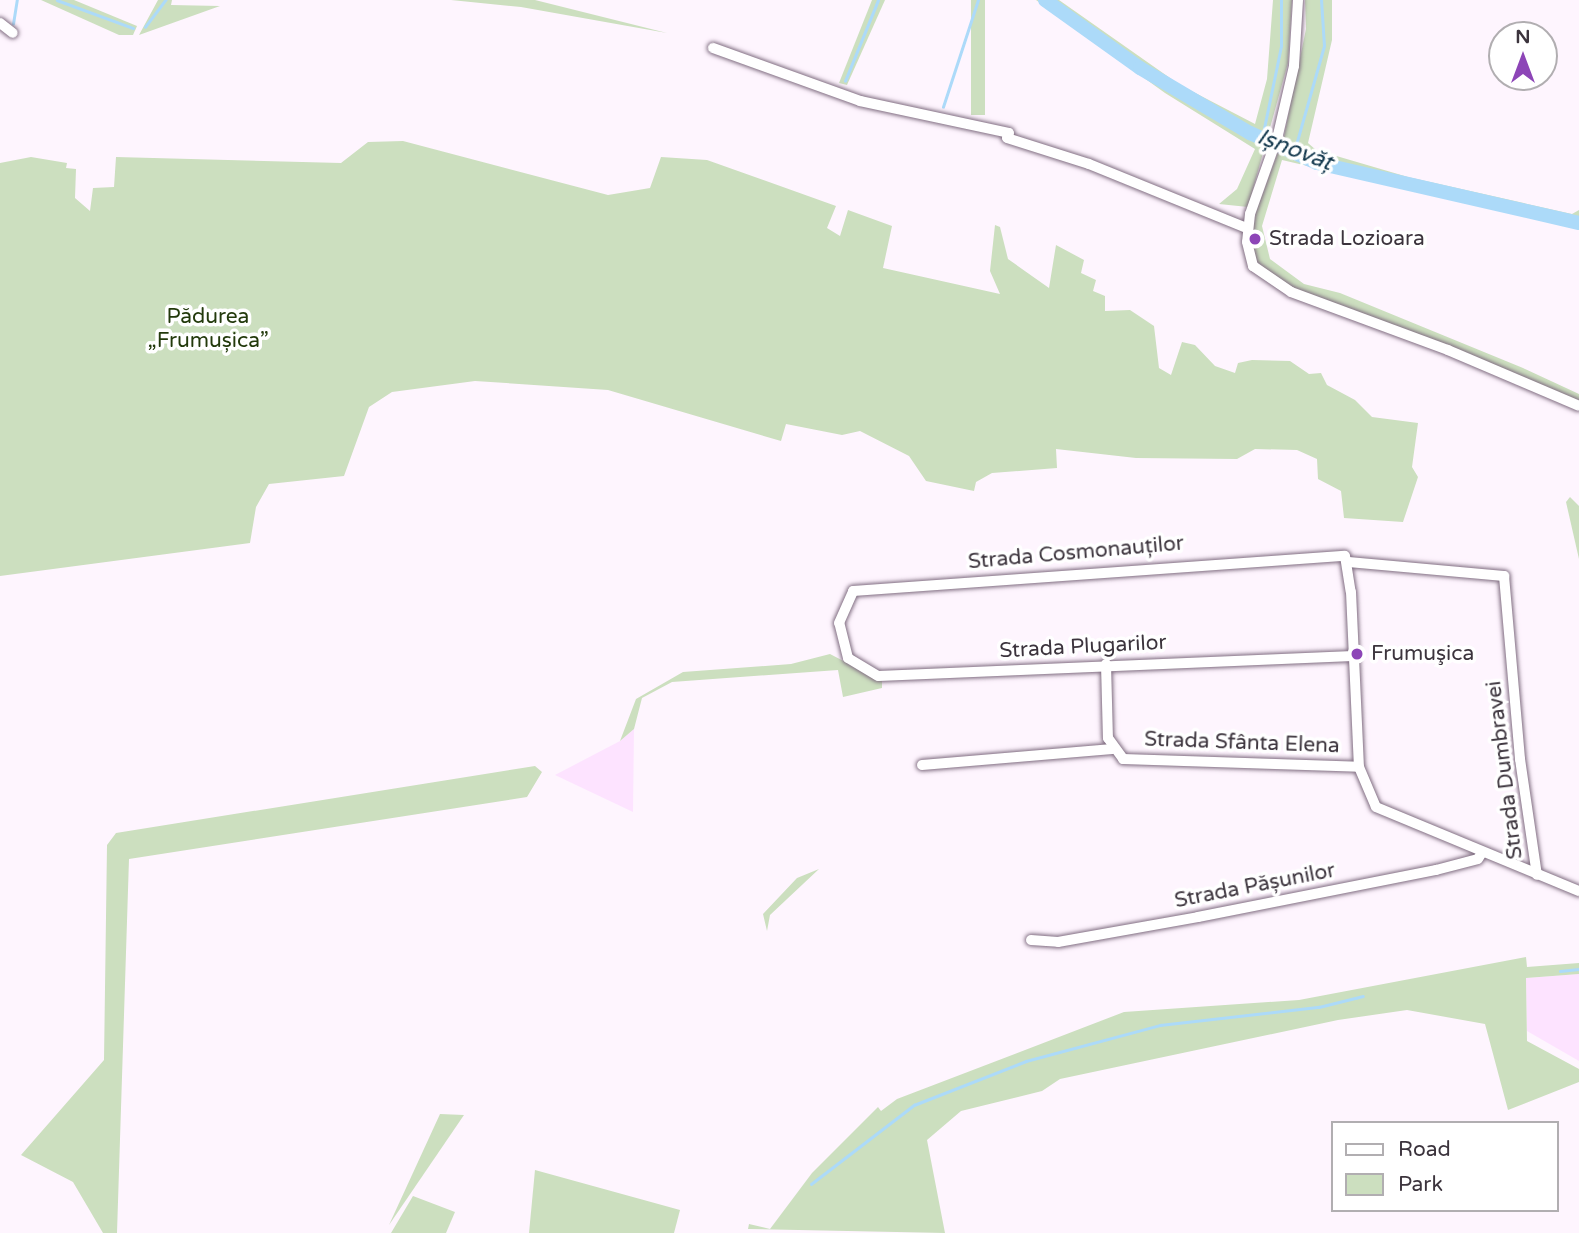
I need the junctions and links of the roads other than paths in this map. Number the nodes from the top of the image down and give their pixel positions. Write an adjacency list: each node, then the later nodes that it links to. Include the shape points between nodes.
1 (1298, 0): 5 (street, via 1298,40 1278,135)
2 (0, 23): 3 (street)
3 (12, 33)
4 (713, 48): 5 (street, via 860,101 1009,133 1007,138 1089,164)
5 (1247, 228): 6 (street, via 1254,266 1273,284 1448,349)
6 (1579, 406)
7 (1346, 559): 8 (street, Strada Cosmonauților, via 853,591 842,607); 9 (street); 15 (street, Strada Dumbravei, via 1503,576 1520,759)
8 (839, 631): 10 (street, Strada Plugarilor, via 848,658 878,676)
9 (1353, 656): 10 (street, Strada Plugarilor); 13 (street)
10 (1106, 664): 11 (street)
11 (1112, 749): 12 (street); 13 (street, Strada Sfânta Elena, via 1124,759)
12 (922, 765)
13 (1359, 767): 14 (street, via 1376,807)
14 (1481, 854): 15 (street); 17 (street, Strada Pășunilor, via 1473,861 1436,870 1198,917 1058,942)
15 (1537, 875): 16 (street)
16 (1579, 891)
17 (1031, 940)

